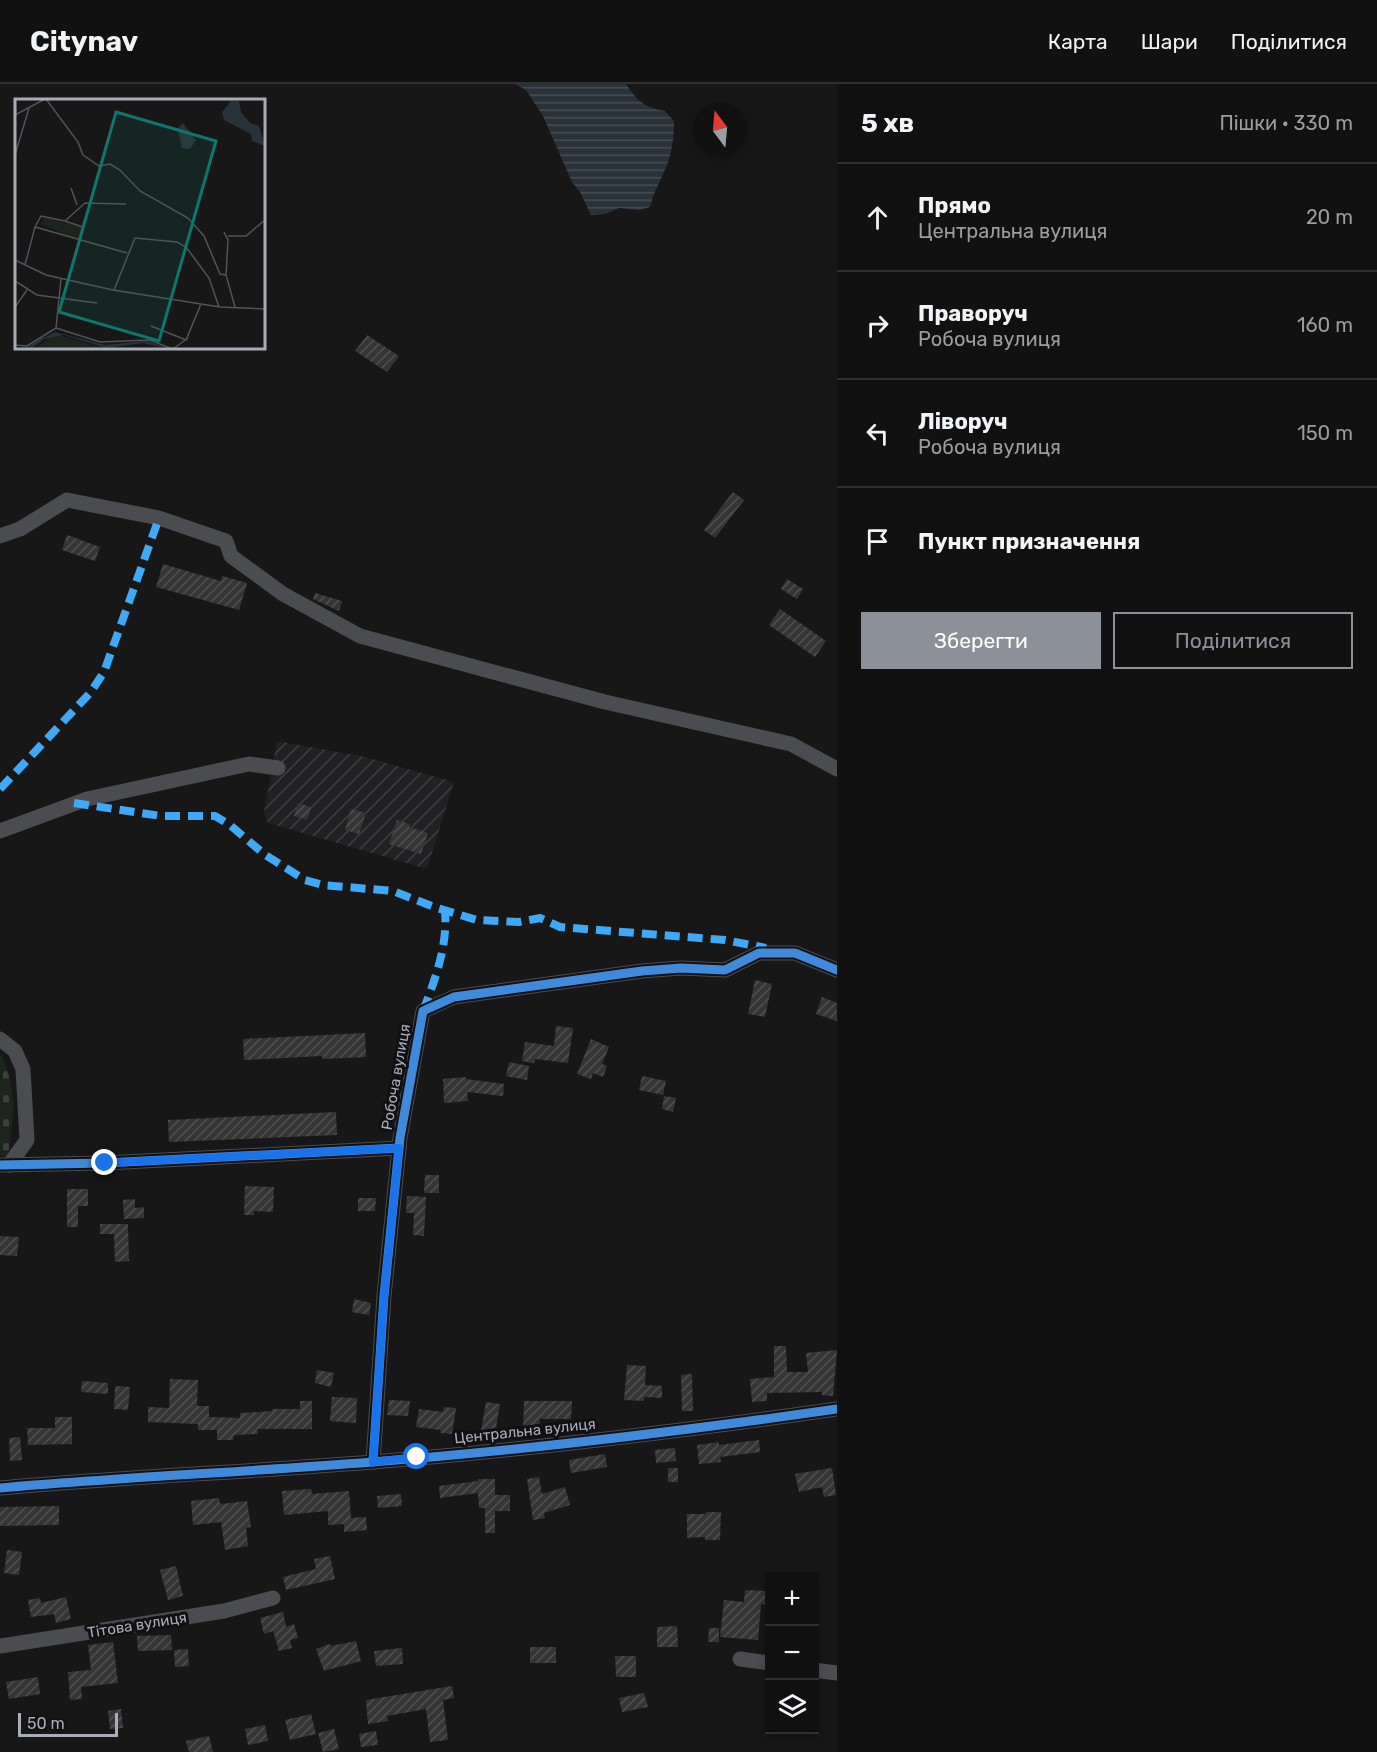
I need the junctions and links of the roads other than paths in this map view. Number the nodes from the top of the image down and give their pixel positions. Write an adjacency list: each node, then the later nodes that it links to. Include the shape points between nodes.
1 (0, 536): 3 (street, via 20,529 67,500 159,518 226,541 231,556 283,594 360,636 605,702 791,744)
2 (278, 768): 4 (street, via 249,764 98,796)
3 (837, 769)
4 (0, 831)
5 (837, 970): 7 (street, Робоча вулиця, via 795,953 759,953 725,970 642,971 454,997 423,1011)
6 (0, 1039): 8 (street, via 15,1052 23,1069 27,1140)
7 (399, 1148): 8 (street, Робоча вулиця); 10 (street, Робоча вулиця)
8 (4, 1165)
9 (837, 1409): 10 (street, Центральна вулиця)
10 (373, 1462): 11 (street, Центральна вулиця)
11 (0, 1488)
12 (273, 1598): 13 (street, Тітова вулиця, via 224,1611)
13 (0, 1646)
14 (740, 1659): 15 (street)
15 (765, 1662)
16 (819, 1671): 17 (street)
17 (837, 1673)

